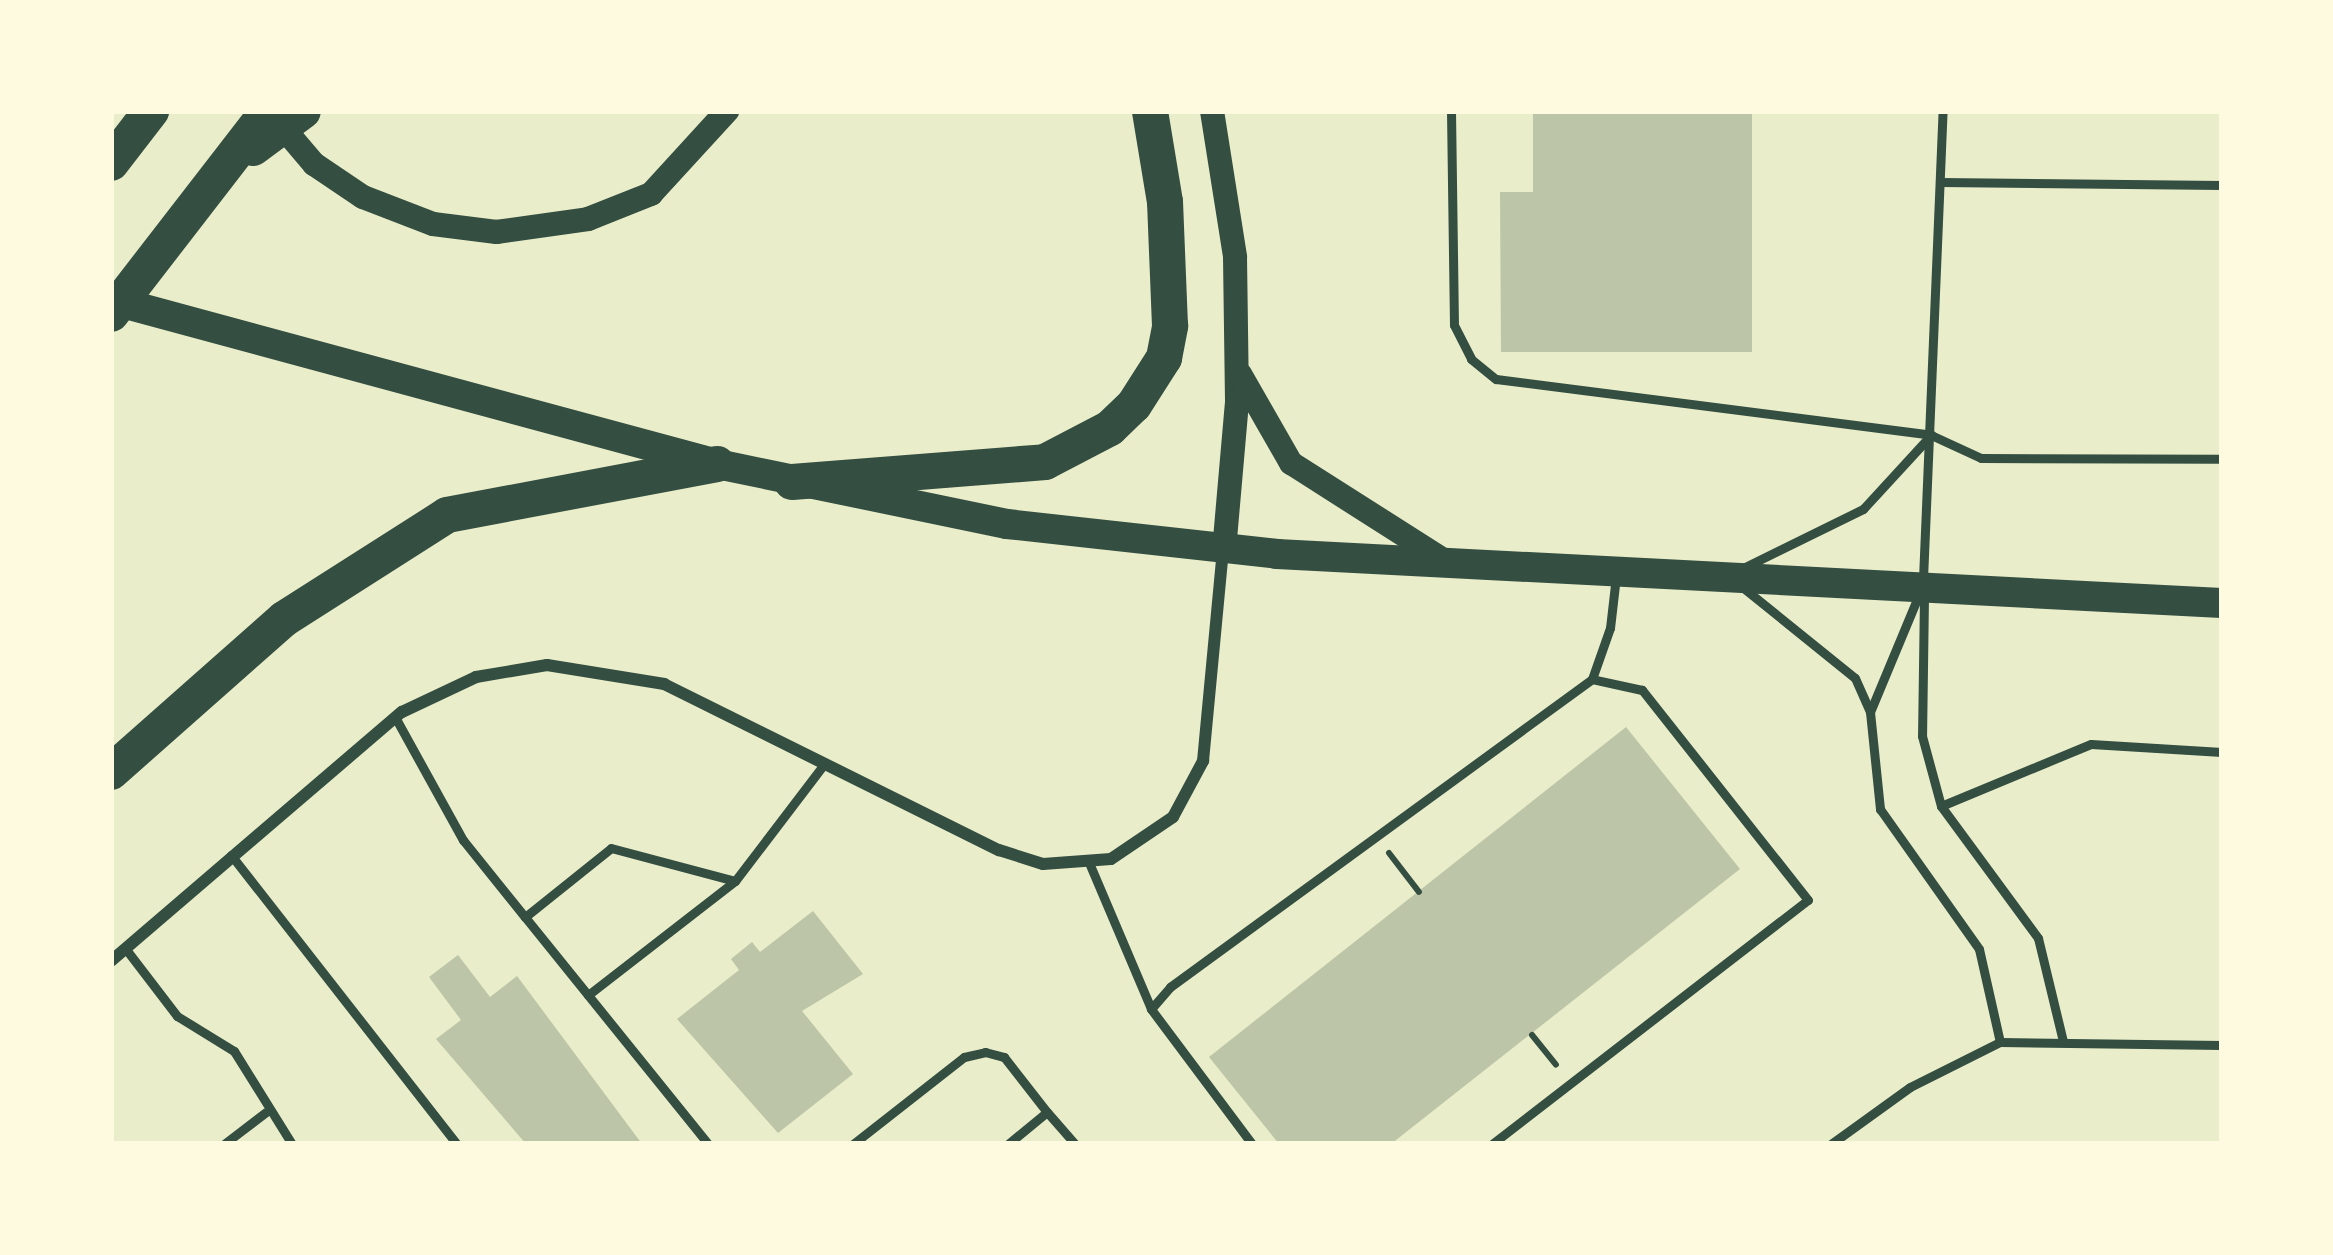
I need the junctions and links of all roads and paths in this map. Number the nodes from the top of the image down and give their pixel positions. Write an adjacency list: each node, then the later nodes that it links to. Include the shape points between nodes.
1 (152, 111): 9 (highway)
2 (268, 111): 4 (main road, via 314,164 363,196 434,224 496,232 588,219 651,194); 10 (highway)
3 (303, 111): 10 (highway)
4 (727, 111)
5 (1150, 111): 19 (highway, via 1165,202 1170,326 1164,358 1134,405 1110,428 1046,462)
6 (1211, 111): 15 (main road, via 1234,257)
7 (1450, 111): 16 (lane, via 1454,326 1472,359 1496,379)
8 (1943, 111): 11 (lane)
9 (111, 163)
10 (221, 171): 14 (highway)
11 (1940, 182): 12 (lane); 16 (lane)
12 (2222, 185)
13 (111, 300): 18 (main road)
14 (111, 314)
15 (1236, 367): 20 (main road); 21 (main road, via 1291,463)
16 (1930, 435): 17 (lane, via 1981,458); 23 (lane, via 1863,509); 24 (lane)
17 (2222, 459)
18 (717, 464): 19 (main road); 31 (highway, via 447,515 296,609)
19 (792, 482): 20 (main road, via 1007,524)
20 (1223, 550): 21 (main road); 35 (street, via 1203,761 1165,826)
21 (1450, 564): 22 (main road)
22 (1617, 571): 23 (main road); 26 (lane, via 1610,628)
23 (1727, 575): 24 (main road); 27 (lane, via 1855,678)
24 (1923, 584): 25 (main road); 27 (lane); 32 (lane, via 1922,736)
25 (2222, 603)
26 (1592, 679): 33 (lane); 47 (lane, via 1642,690 1808,900)
27 (1870, 712): 45 (lane, via 1880,809 1978,949)
28 (395, 717): 30 (street, via 476,677 547,665 603,668 664,684); 34 (street); 38 (lane, via 463,840)
29 (2222, 752): 32 (lane, via 2092,744)
30 (825, 764): 35 (street, via 999,850 1043,864); 36 (lane)
31 (111, 772)
32 (1941, 806): 44 (lane, via 2038,938)
33 (1376, 836): 37 (path); 42 (lane)
34 (231, 855): 39 (street); 52 (lane)
35 (1090, 865): 42 (lane)
36 (735, 881): 38 (lane, via 611,848); 41 (lane)
37 (1419, 892)
38 (525, 917): 41 (lane)
39 (125, 948): 40 (street); 48 (lane, via 177,1016 234,1051)
40 (111, 961)
41 (588, 995): 53 (lane)
42 (1151, 1009): 57 (lane)
43 (1532, 1035): 47 (path)
44 (2062, 1041): 45 (lane); 46 (lane)
45 (2000, 1042): 59 (lane, via 1910,1087)
46 (2222, 1045)
47 (1570, 1084): 58 (lane)
48 (266, 1112): 50 (lane); 51 (lane)
49 (1047, 1112): 54 (lane, via 1004,1057 985,1052 964,1057); 55 (lane); 56 (lane)
50 (224, 1144)
51 (292, 1144)
52 (457, 1144)
53 (708, 1144)
54 (853, 1144)
55 (1008, 1144)
56 (1075, 1144)
57 (1252, 1144)
58 (1492, 1144)
59 (1831, 1144)

